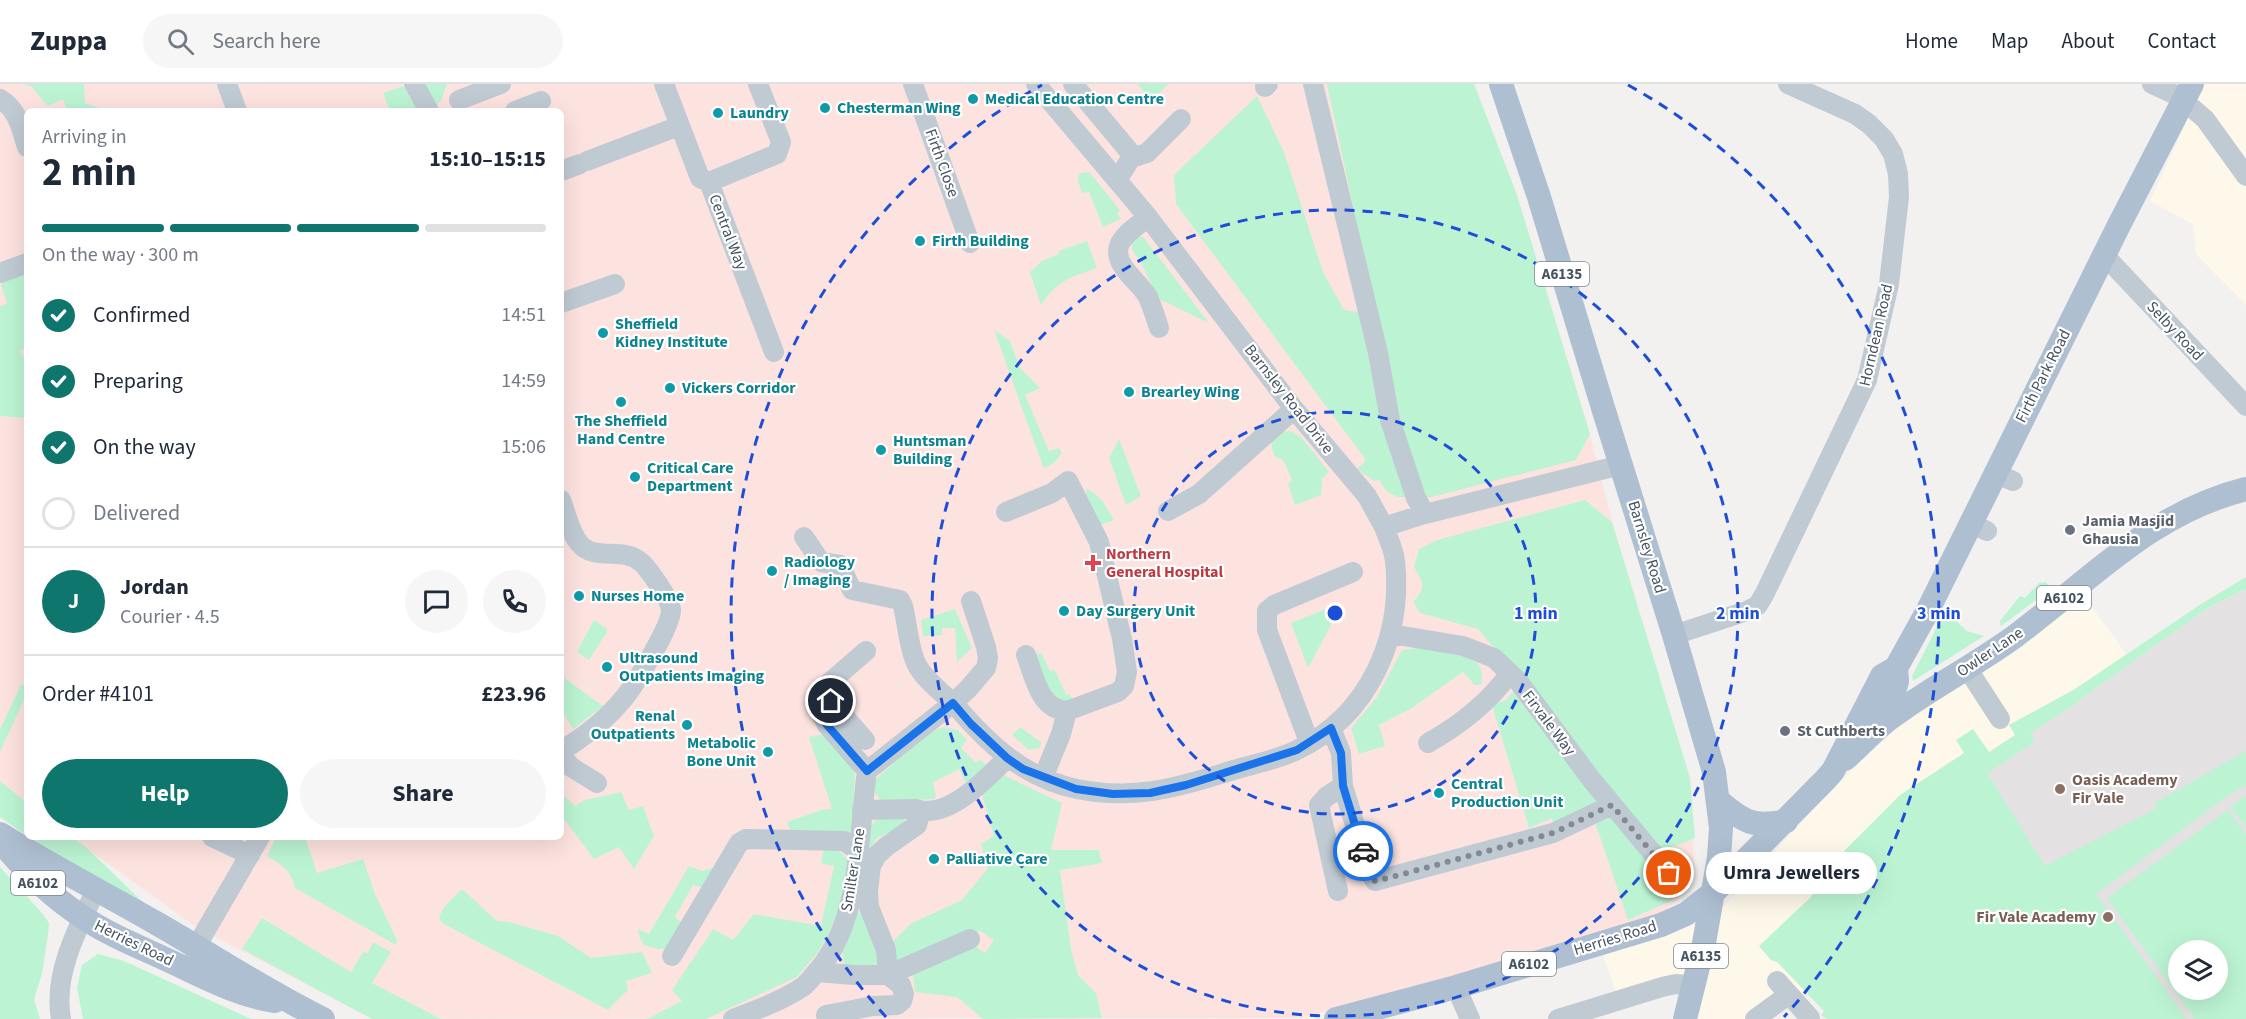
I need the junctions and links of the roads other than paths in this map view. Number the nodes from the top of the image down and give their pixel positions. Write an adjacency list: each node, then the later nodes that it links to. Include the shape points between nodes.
1 (227, 84): 17 (street)
2 (414, 84): 18 (street)
3 (501, 84): 14 (street)
4 (664, 84): 21 (street, Central Way)
5 (758, 84): 27 (street, via 782,142 777,154)
6 (913, 84): 29 (street, Firth Close)
7 (1036, 84): 26 (street, Barnsley Road Drive)
8 (1073, 84): 23 (street)
9 (1313, 84): 43 (street, via 1378,353 1390,420)
10 (1501, 84): 39 (main road, Barnsley Road / A6135)
11 (1788, 84): 50 (street, Horndean Road, via 1855,114 1884,138 1893,154 1899,197 1889,284 1862,394 1758,605)
12 (2152, 84): 13 (street)
13 (2188, 92): 25 (street); 30 (main road, Firth Park Road)
14 (459, 98)
15 (0, 99): 22 (street, via 15,112)
16 (541, 101): 19 (street)
17 (236, 108)
18 (427, 108)
19 (523, 108)
20 (1181, 119): 23 (street, via 1147,153)
21 (680, 126): 24 (street); 27 (street, Central Way, via 700,178)
22 (24, 138)
23 (1131, 158): 26 (street)
24 (564, 170)
25 (2246, 176)
26 (1118, 179): 28 (street, Barnsley Road Drive)
27 (709, 182): 36 (street, Central Way)
28 (1148, 216): 35 (street, via 1123,238 1118,255 1148,297); 38 (street, Barnsley Road Drive)
29 (970, 243)
30 (2105, 256): 37 (street, Selby Road); 53 (main road, Firth Park Road, via 1978,527)
31 (24, 264): 32 (street)
32 (0, 273)
33 (615, 284): 34 (street)
34 (564, 302)
35 (1160, 328)
36 (774, 352)
37 (2246, 406)
38 (1294, 409): 42 (street, via 1199,494); 45 (street, Barnsley Road Drive, via 1367,496)
39 (1621, 465): 43 (street); 50 (main road, Barnsley Road / A6135)
40 (2246, 489): 54 (main road, Owler Lane / A6102, via 2220,496 2145,534 2019,633)
41 (564, 508): 65 (street, via 577,541 586,550 634,556 672,610 660,640 624,698)
42 (1168, 510)
43 (1425, 514): 45 (street)
44 (997, 515): 58 (street, via 1052,493 1068,482 1099,542 1127,672 1124,686 1118,692)
45 (1384, 527): 49 (street, Barnsley Road Drive, via 1395,559 1396,605)
46 (804, 537): 57 (street, Barnsley Road Drive, via 821,562 840,564 852,590 900,600 916,664)
47 (1353, 572): 63 (street, via 1267,611 1267,630)
48 (971, 601): 57 (street, via 988,658 986,668)
49 (1391, 634): 55 (street, Firvale Way, via 1463,646 1494,658); 61 (street, Barnsley Road Drive, via 1371,684 1349,713)
50 (1674, 635): 73 (main road, Barnsley Road / A6135)
51 (866, 651): 56 (street, via 821,690)
52 (1026, 655): 58 (street, via 1042,698 1056,710)
53 (1896, 668): 60 (main road, Firth Park Road, via 1897,681); 69 (main road, Firth Park Road, via 1882,676)
54 (1967, 668): 59 (street); 60 (main road, Owler Lane / A6102)
55 (1510, 673): 64 (street, via 1479,707); 74 (street, Firvale Way)
56 (831, 701): 62 (street); 68 (street, via 818,708 827,725)
57 (953, 703): 67 (street, Barnsley Road Drive); 68 (street)
58 (1068, 711): 70 (street)
59 (2000, 719)
60 (1887, 720): 69 (main road, Owler Lane / A6102)
61 (1331, 728): 63 (street, Barnsley Road Drive); 72 (street, via 1341,753)
62 (866, 740)
63 (1309, 742): 70 (street, Barnsley Road Drive, via 1269,759 1150,793 1076,789)
64 (1428, 743)
65 (564, 751)
66 (564, 757): 71 (street)
67 (1007, 758): 70 (street, Barnsley Road Drive); 76 (street, via 968,795 940,808)
68 (867, 771): 75 (street, Smilter Lane)
69 (1833, 771): 77 (main road, Firth Park Road / A6102)
70 (1043, 778)
71 (597, 783)
72 (1343, 786): 74 (street, via 1368,871 1375,881 1553,833); 86 (street, via 1319,805)
73 (1719, 801): 77 (main road, via 1750,822 1768,825); 87 (main road, Barnsley Road / A6135, via 1721,836)
74 (1612, 805): 84 (street, Firvale Way)
75 (862, 810): 76 (street); 82 (street, Smilter Lane)
76 (921, 811): 94 (street, via 917,825 887,846 871,866 869,907 886,950)
77 (1786, 821): 87 (main road, Firth Park Road / A6102)
78 (0, 834): 85 (main road, Herries Road)
79 (218, 840): 83 (street)
80 (258, 840): 83 (street)
81 (0, 841): 88 (main road, Herries Road / A6102, via 44,889)
82 (857, 850): 91 (street, via 844,841 746,839 739,843); 93 (street, Smilter Lane, via 852,899 827,959)
83 (250, 855): 90 (street)
84 (1669, 873)
85 (96, 890): 88 (street); 90 (main road, Herries Road)
86 (1338, 891)
87 (1714, 892): 95 (main road, Barnsley Road / A6135); 96 (main road, Herries Road / A6102, via 1672,921)
88 (82, 918): 92 (main road, Herries Road / A6102); 100 (street, via 65,960)
89 (970, 939): 94 (street)
90 (198, 948): 92 (street); 97 (main road, Herries Road)
91 (672, 956)
92 (190, 970): 97 (main road, Herries Road / A6102, via 255,998)
93 (816, 972): 94 (street); 102 (street, Smilter Lane, via 806,984 774,1003)
94 (888, 975): 98 (street, via 901,985 904,994 897,1005)
95 (1693, 986): 105 (street, via 1662,987); 106 (main road, Barnsley Road / A6135)
96 (1456, 987): 103 (main road, Herries Road / A6102); 104 (street)
97 (292, 1004): 101 (main road, Herries Road / A6102)
98 (826, 1016)
99 (1810, 1018): 107 (street, via 1783,988)
100 (61, 1019)
101 (323, 1019)
102 (733, 1019)
103 (1336, 1019)
104 (1470, 1019)
105 (1558, 1019)
106 (1685, 1019)
107 (1755, 1019)

